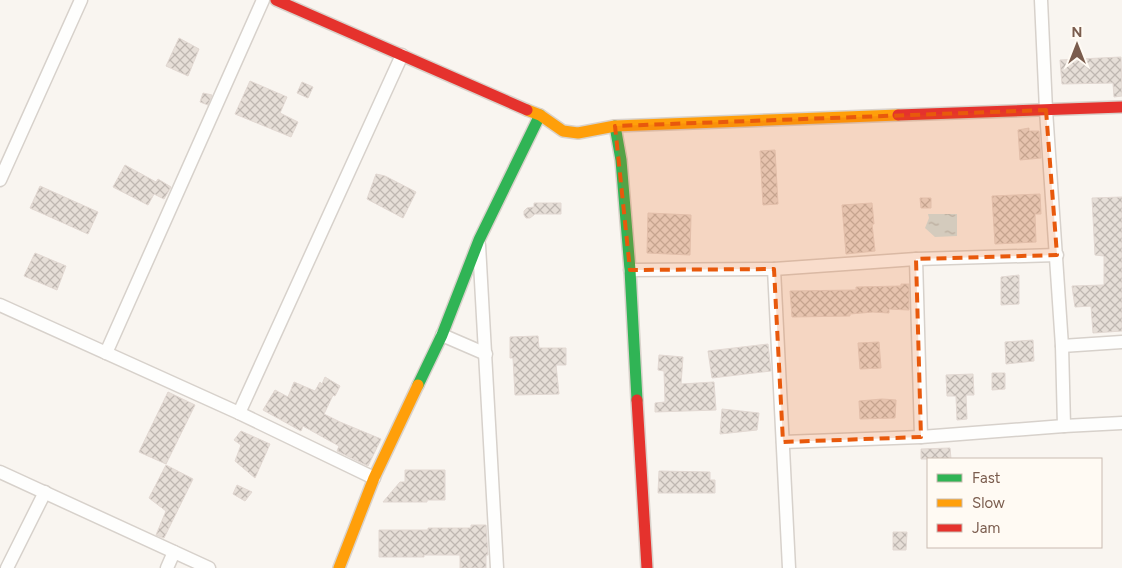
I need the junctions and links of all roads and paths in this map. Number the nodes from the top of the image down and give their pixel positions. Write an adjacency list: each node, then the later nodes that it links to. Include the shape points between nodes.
1 (82, 0): 10 (street)
2 (263, 0): 20 (street)
3 (276, 0): 5 (street)
4 (1041, 0): 7 (street)
5 (402, 55): 8 (street); 22 (street)
6 (1122, 107): 7 (street)
7 (1046, 110): 9 (street); 12 (street)
8 (540, 115): 9 (street, via 563,130 578,133); 11 (street)
9 (615, 126): 15 (street)
10 (0, 180)
11 (479, 240): 17 (street); 21 (street)
12 (1056, 255): 13 (street); 19 (street)
13 (916, 259): 14 (street); 25 (street)
14 (774, 269): 15 (street); 26 (street)
15 (630, 270): 36 (street)
16 (0, 305): 20 (street)
17 (442, 335): 21 (street); 28 (street)
18 (1122, 342): 19 (street)
19 (1062, 346): 24 (street)
20 (106, 353): 22 (street)
21 (486, 354): 35 (street)
22 (239, 412): 28 (street)
23 (1122, 423): 24 (street)
24 (1064, 426): 25 (street)
25 (921, 438): 26 (street)
26 (783, 442): 37 (street)
27 (0, 472): 29 (street)
28 (374, 478): 34 (street)
29 (45, 492): 30 (street); 31 (street)
30 (174, 552): 32 (street); 33 (street)
31 (7, 568)
32 (167, 568)
33 (209, 568)
34 (339, 568)
35 (497, 568)
36 (647, 568)
37 (789, 568)

